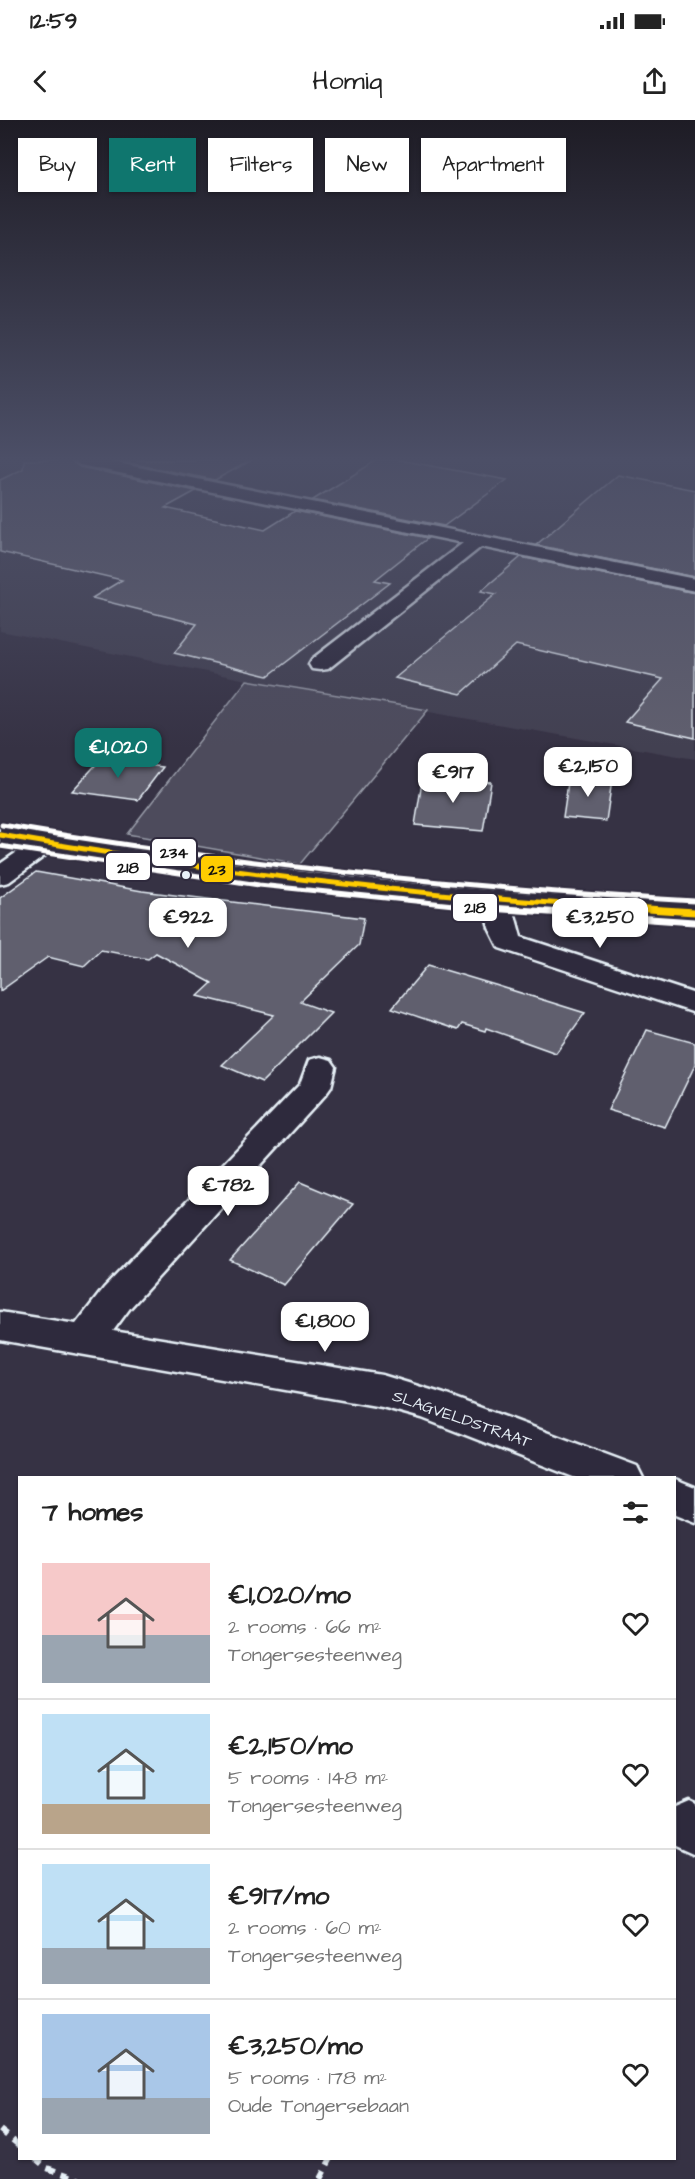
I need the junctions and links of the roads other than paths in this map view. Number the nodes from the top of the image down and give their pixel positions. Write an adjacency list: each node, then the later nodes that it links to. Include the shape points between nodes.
1 (458, 556): 4 (street)
2 (556, 556): 3 (street)
3 (695, 585)
4 (320, 664)
5 (0, 835): 6 (street)
6 (45, 843): 7 (street); 8 (street, via 366,889)
7 (0, 876)
8 (498, 900): 9 (street); 10 (street, via 509,942)
9 (695, 912)
10 (695, 1004)
11 (320, 1067): 13 (street, via 315,1087 117,1298)
12 (0, 1326): 13 (street, SLAGVELDSTRAAT)
13 (84, 1341): 14 (street, SLAGVELDSTRAAT, via 382,1391 430,1405)
14 (618, 1476)
15 (676, 1497): 16 (street)
16 (695, 1505)

